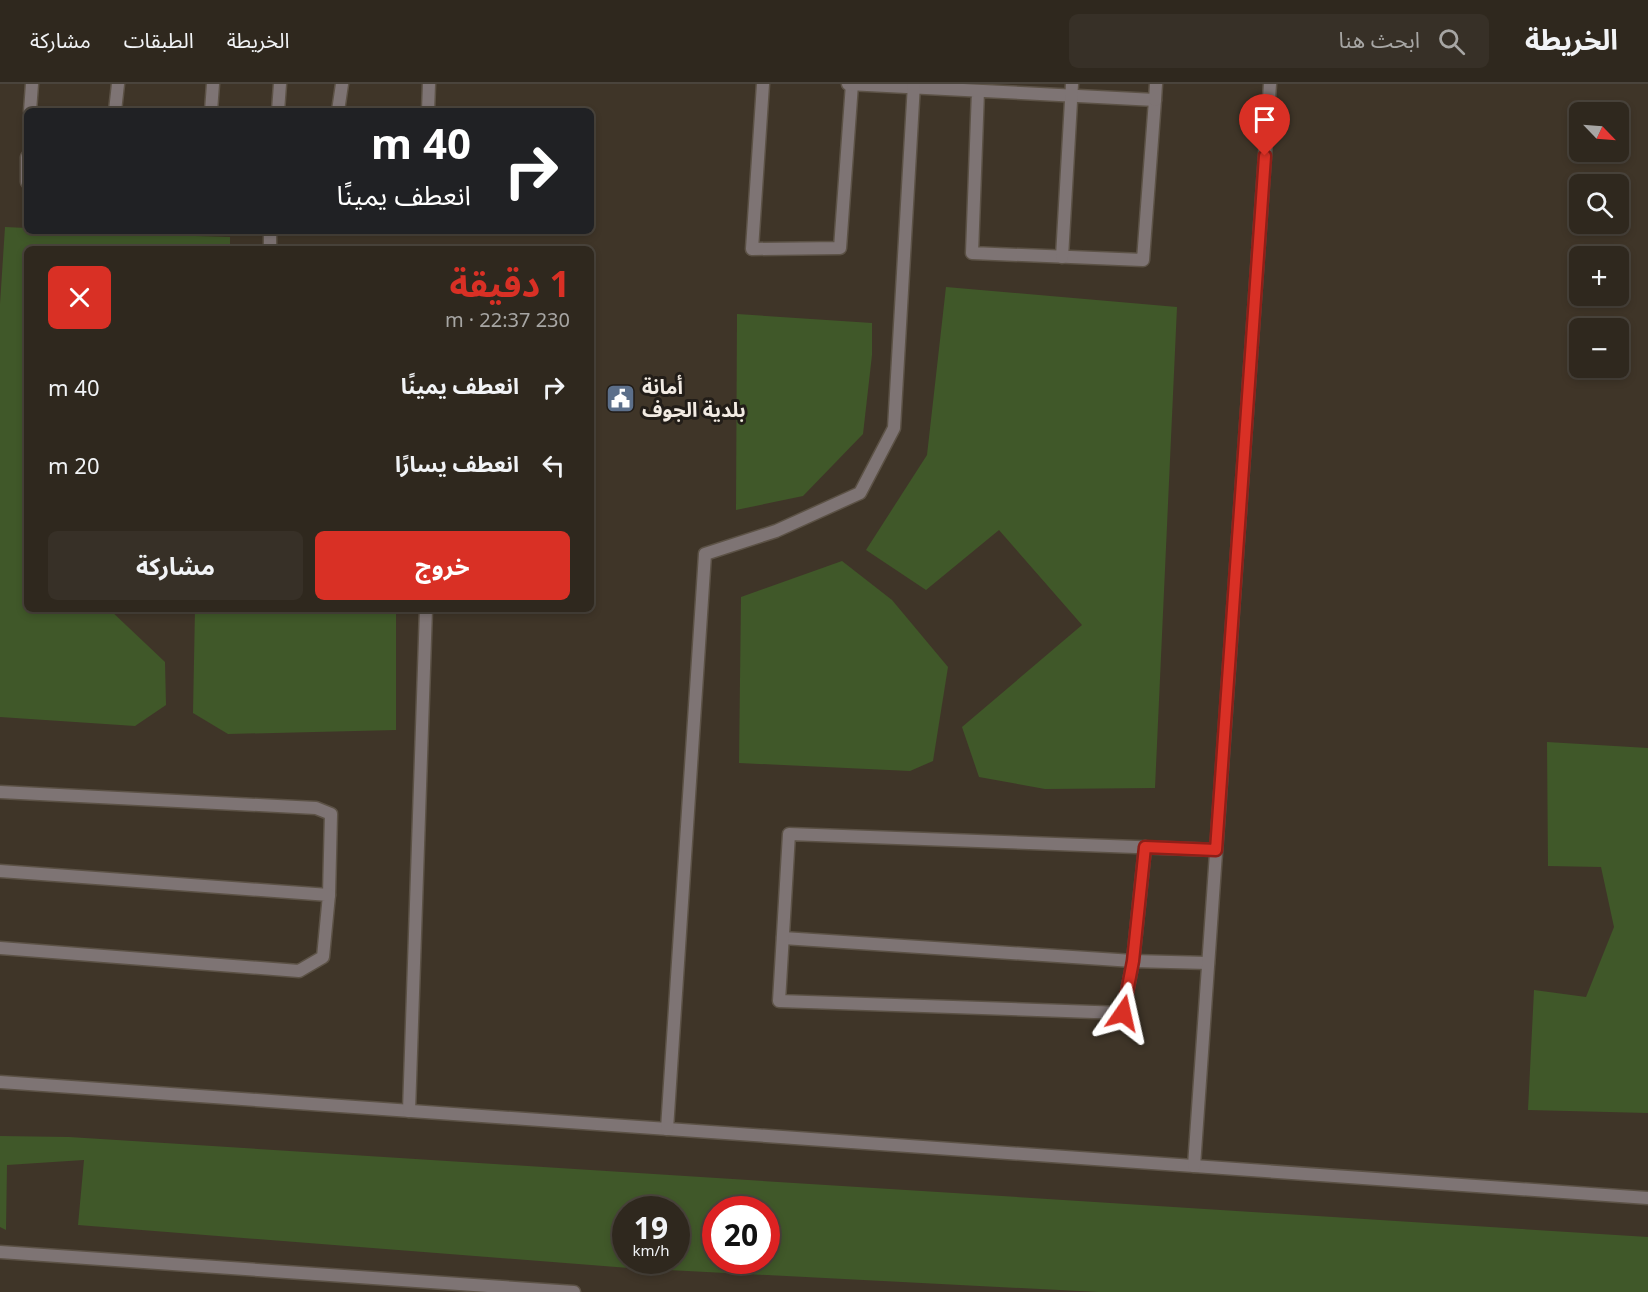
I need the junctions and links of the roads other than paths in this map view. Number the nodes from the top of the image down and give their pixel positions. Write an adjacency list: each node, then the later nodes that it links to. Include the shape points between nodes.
1 (32, 84): 15 (street)
2 (118, 84): 16 (street)
3 (213, 84): 17 (street)
4 (280, 84): 18 (street)
5 (342, 84): 19 (street)
6 (429, 84): 20 (street)
7 (764, 84): 8 (street, via 752,249 840,248)
8 (851, 84): 11 (street)
9 (1156, 84): 14 (street)
10 (1270, 84): 25 (street)
11 (914, 86): 13 (street); 34 (street, via 894,428 860,493 776,531 705,554)
12 (1071, 90): 13 (street); 14 (street); 21 (street)
13 (978, 91): 21 (street, via 972,253)
14 (1155, 100): 21 (street, via 1143,260)
15 (30, 108)
16 (115, 108)
17 (211, 108)
18 (278, 108)
19 (338, 108)
20 (428, 108)
21 (1062, 257)
22 (426, 612): 33 (street)
23 (0, 792): 27 (street, via 315,808 331,814)
24 (1145, 847): 25 (street); 28 (street, via 789,834); 30 (street)
25 (1216, 850): 31 (street)
26 (0, 871): 27 (street)
27 (329, 895): 29 (street, via 323,957 299,971)
28 (783, 938): 30 (street); 30 (street, via 779,1001 1123,1013)
29 (0, 948)
30 (1133, 961): 31 (street)
31 (1208, 963): 35 (street)
32 (0, 1082): 33 (street)
33 (409, 1111): 34 (street)
34 (667, 1129): 35 (street)
35 (1194, 1166): 36 (street)
36 (1648, 1198)
37 (0, 1252): 38 (street)
38 (574, 1292)

